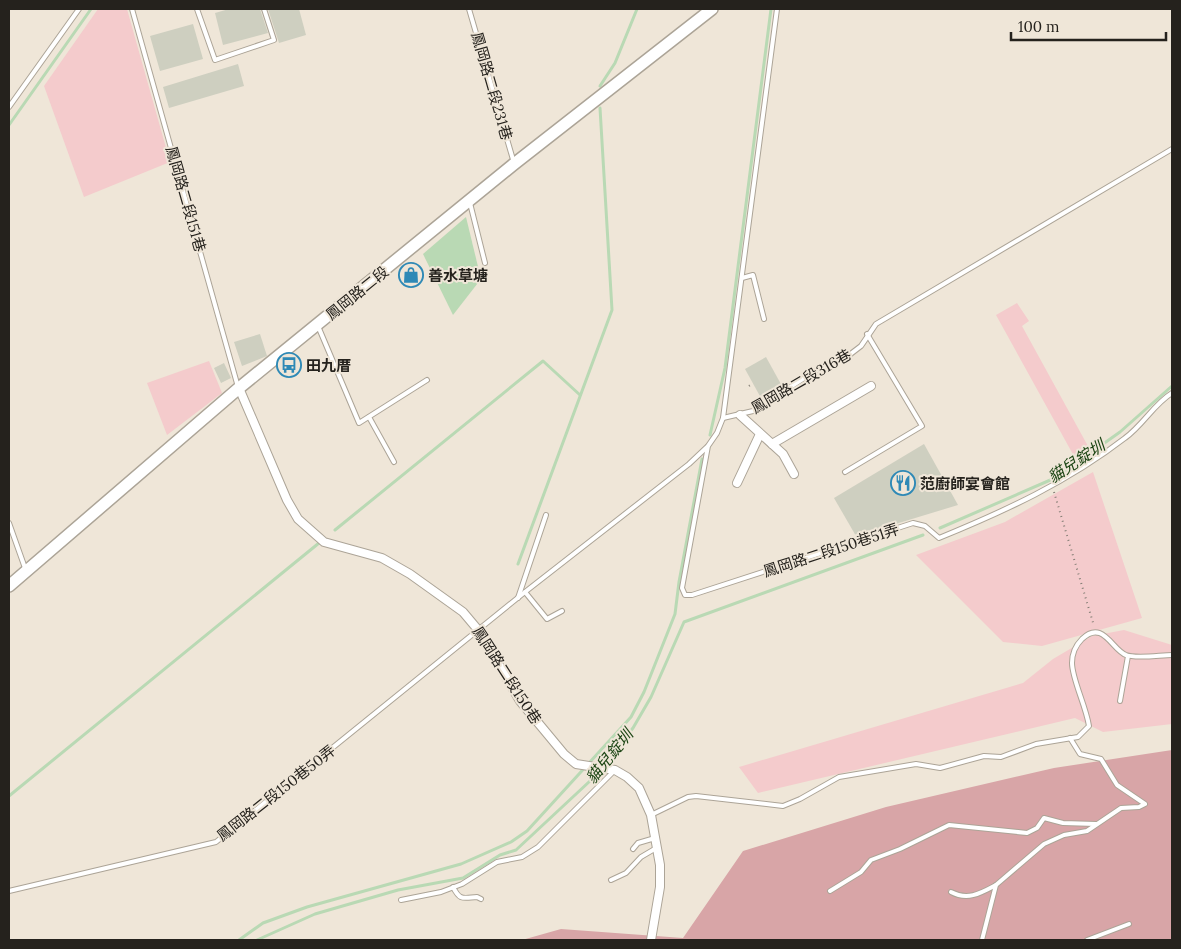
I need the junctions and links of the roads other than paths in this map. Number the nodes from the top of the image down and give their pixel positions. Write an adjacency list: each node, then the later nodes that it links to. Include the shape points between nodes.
1 (79, 9): 8 (lane)
2 (132, 9): 19 (lane, 鳳岡路二段151巷)
3 (197, 9): 4 (lane, via 215,60 274,40)
4 (264, 9)
5 (469, 9): 10 (lane, 鳳岡路二段231巷)
6 (712, 9): 10 (street, 鳳岡路二段)
7 (777, 9): 13 (lane)
8 (9, 106)
9 (1172, 149): 16 (lane, 鳳岡路二段316巷, via 876,324)
10 (514, 164): 11 (street, 鳳岡路二段)
11 (470, 201): 12 (lane); 15 (street, 鳳岡路二段)
12 (485, 263)
13 (742, 278): 14 (lane, via 753,275); 23 (lane)
14 (764, 319)
15 (318, 324): 19 (street, 鳳岡路二段); 22 (lane, via 359,423)
16 (867, 334): 21 (lane, 鳳岡路二段316巷, via 861,346 844,359 820,368); 28 (lane, via 922,426)
17 (426, 380): 22 (lane)
18 (871, 386): 25 (street)
19 (239, 388): 33 (street, 鳳岡路二段); 38 (street, 鳳岡路二段150巷, via 287,500 298,518 324,542 382,558 410,574 464,612)
20 (1172, 393): 26 (lane, 鳳岡路二段150巷51弄, via 1127,437 1052,487 940,538 925,526 913,523 685,595 682,588)
21 (740, 415): 23 (lane, 鳳岡路二段316巷); 24 (street)
22 (369, 417): 27 (lane)
23 (723, 418): 26 (lane, 鳳岡路二段150巷51弄)
24 (760, 434): 25 (street); 30 (street)
25 (772, 444): 29 (street, via 783,454)
26 (708, 446): 35 (lane, 鳳岡路二段150巷51弄)
27 (394, 462)
28 (845, 472)
29 (794, 474)
30 (737, 483)
31 (546, 515): 36 (lane)
32 (9, 523): 33 (lane)
33 (26, 572): 34 (street, 鳳岡路二段)
34 (9, 586)
35 (525, 592): 36 (lane, 鳳岡路二段150巷51弄); 37 (lane, via 547,619)
36 (517, 600): 38 (lane, 鳳岡路二段150巷51弄)
37 (562, 611)
38 (479, 631): 43 (street, 鳳岡路二段150巷, via 520,701 564,754 576,764); 52 (lane, 鳳岡路二段150巷50弄, via 216,842)
39 (1172, 655): 40 (lane)
40 (1128, 656): 41 (lane); 42 (lane, via 1109,638 1096,633 1081,640 1074,650 1072,664 1089,726 1078,737)
41 (1120, 701)
42 (1070, 738): 44 (lane, via 1036,744 1001,757 984,756 940,768 916,764 839,777 783,806 696,796); 45 (lane, via 1080,754 1102,759 1117,785 1145,804 1121,808)
43 (615, 770): 44 (street, via 639,788); 51 (lane, via 538,847 522,856 497,862)
44 (651, 815): 46 (street)
45 (1096, 824): 50 (lane, via 1044,844); 53 (lane, via 1063,823 1044,818 1037,828 1027,833 949,825 871,860 861,872)
46 (655, 838): 47 (street); 48 (lane, via 638,843)
47 (658, 847): 49 (lane, via 641,857 626,873); 58 (street, via 660,888)
48 (633, 849)
49 (611, 880)
50 (996, 885): 54 (lane, via 974,896); 59 (lane)
51 (453, 887): 55 (lane, via 458,897 464,900 477,896); 56 (lane)
52 (9, 891)
53 (830, 891)
54 (951, 892)
55 (481, 899)
56 (402, 900)
57 (1129, 924): 60 (lane)
58 (651, 940)
59 (982, 940)
60 (1087, 940)

